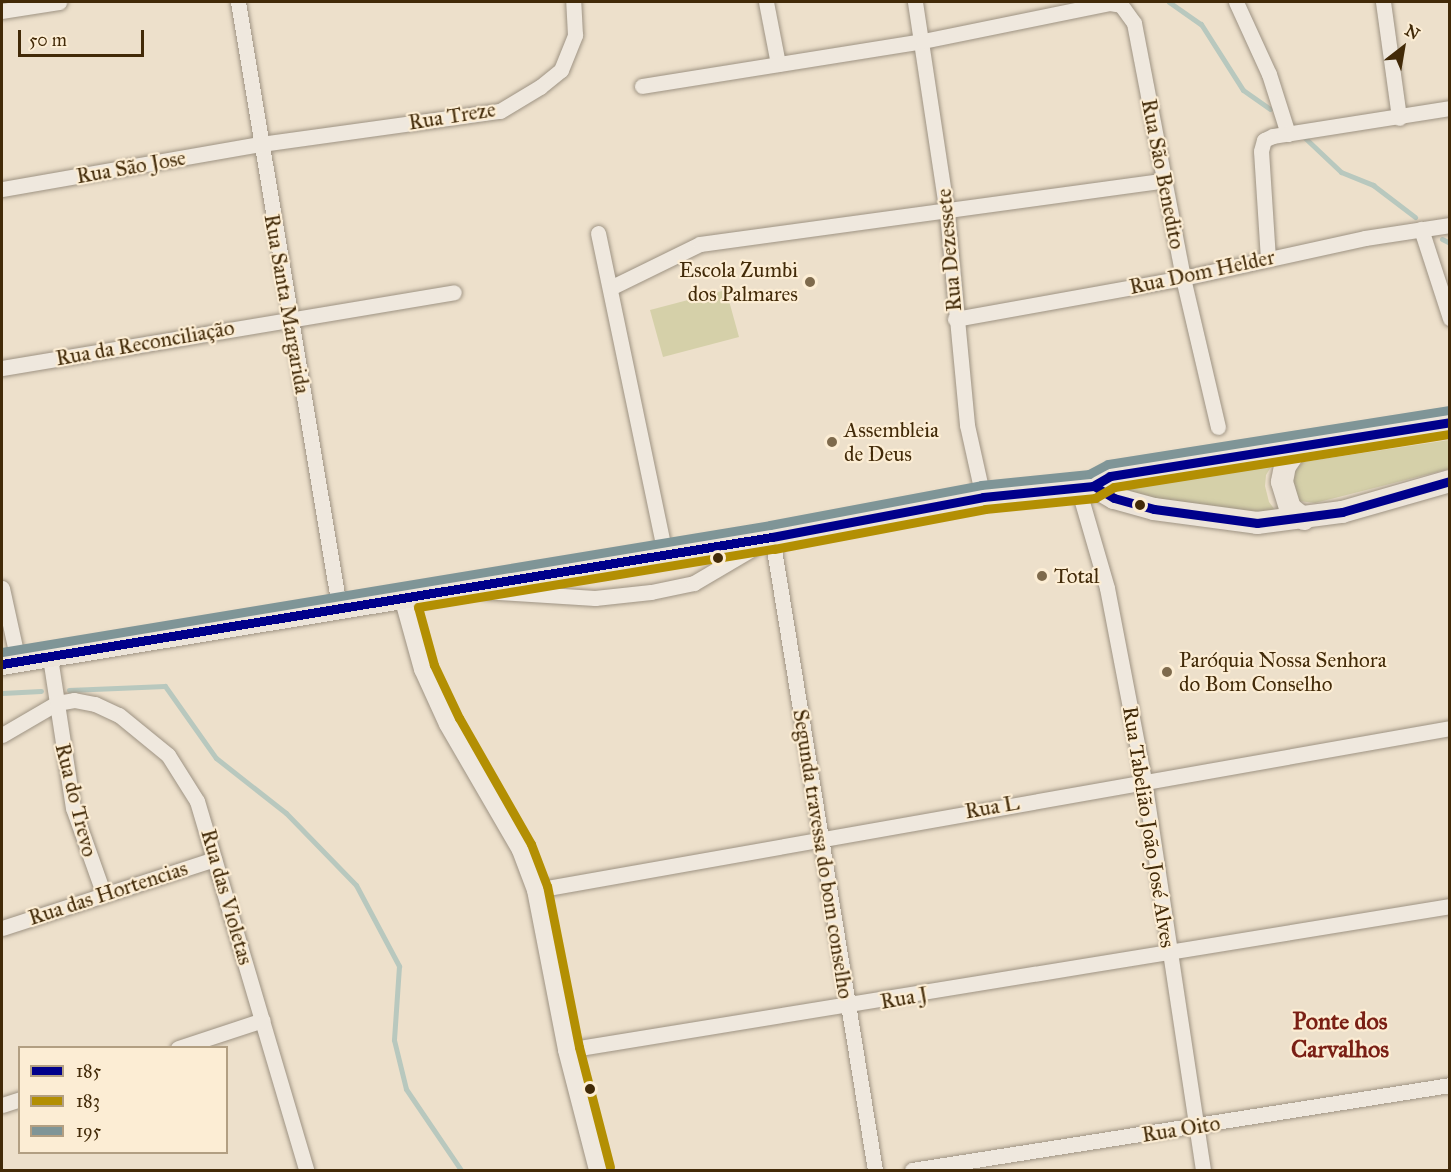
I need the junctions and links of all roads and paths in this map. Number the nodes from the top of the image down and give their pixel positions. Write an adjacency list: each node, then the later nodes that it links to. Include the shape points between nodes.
1 (60, 2): 9 (street)
2 (238, 2): 16 (street, Rua Santa Margarida)
3 (573, 2): 16 (street, Rua Treze, via 575,35 561,70 500,111)
4 (766, 2): 11 (street)
5 (915, 2): 10 (street, Rua Dezessete)
6 (1236, 2): 15 (street, via 1269,74)
7 (1383, 2): 14 (street)
8 (1110, 3): 10 (street); 17 (street, Rua São Benedito, via 1121,5 1134,22)
9 (2, 11)
10 (923, 41): 11 (street); 19 (street, Rua Dezessete)
11 (778, 64): 12 (street)
12 (642, 86)
13 (1449, 108): 14 (street)
14 (1399, 118): 15 (street)
15 (1288, 134): 23 (street, via 1264,140 1261,151)
16 (261, 144): 18 (street, Rua São Jose); 28 (street, Rua Santa Margarida)
17 (1165, 180): 19 (street); 24 (street, Rua São Benedito)
18 (2, 189)
19 (947, 213): 25 (street, via 700,244); 29 (street, Rua Dezessete)
20 (1449, 225): 21 (street, Rua Dom Helder)
21 (1421, 229): 23 (street, Rua Dom Helder); 27 (street)
22 (598, 233): 25 (street)
23 (1268, 259): 24 (street, Rua Dom Helder)
24 (1183, 278): 29 (street, Rua Dom Helder); 32 (street, Rua São Benedito)
25 (610, 288): 39 (street)
26 (454, 292): 28 (street, Rua da Reconciliação)
27 (1449, 318)
28 (289, 319): 30 (street, Rua da Reconciliação); 43 (street, Rua Santa Margarida)
29 (955, 319): 36 (street, Rua Dezessete, via 967,425)
30 (2, 368)
31 (1449, 422): 33 (main road)
32 (1218, 427)
33 (1299, 446): 35 (main road, via 1110,476); 37 (main road, via 1285,466 1282,482 1290,508)
34 (1449, 481): 37 (main road)
35 (1085, 487): 36 (main road); 37 (main road, via 1114,498 1209,519 1257,523); 49 (street, Rua Tabelião João José Alves)
36 (982, 497): 38 (main road)
37 (1304, 519)
38 (772, 537): 39 (main road); 41 (street, via 694,583 651,592 596,598); 50 (street, Segunda travessa do bom conselho)
39 (665, 554): 41 (main road)
40 (2, 588): 45 (street)
41 (453, 589): 42 (main road)
42 (404, 597): 43 (main road); 52 (street, via 423,669 448,724 520,850)
43 (339, 606): 44 (main road)
44 (50, 657): 45 (main road); 46 (street, Rua do Trevo)
45 (10, 662)
46 (57, 703): 48 (street); 51 (street, Rua das Violetas, via 74,700 94,704 119,716 168,755 197,801); 53 (street, Rua do Trevo, via 73,808)
47 (1449, 728): 49 (street, Rua L)
48 (2, 735)
49 (1144, 780): 50 (street, Rua L); 56 (street, Rua Tabelião João José Alves)
50 (820, 837): 52 (street, Rua L); 57 (street, Segunda travessa do bom conselho)
51 (214, 859): 53 (street, Rua das Hortencias); 58 (street, Rua das Violetas)
52 (536, 890): 60 (street)
53 (104, 895): 55 (street, Rua das Hortencias)
54 (1449, 906): 56 (street, Rua J)
55 (2, 928)
56 (1169, 953): 57 (street, Rua J); 64 (street, Rua Tabelião João José Alves)
57 (847, 1007): 60 (street, Rua J); 67 (street, Segunda travessa do bom conselho)
58 (263, 1020): 59 (street); 65 (street, Rua das Violetas)
59 (181, 1046)
60 (567, 1050): 66 (street)
61 (1449, 1085): 64 (street, Rua Oito)
62 (18, 1100): 63 (street)
63 (2, 1105)
64 (1196, 1127): 68 (street, Rua Oito); 69 (street, Rua Tabelião João José Alves)
65 (306, 1170)
66 (598, 1170)
67 (875, 1170)
68 (912, 1170)
69 (1203, 1170)

